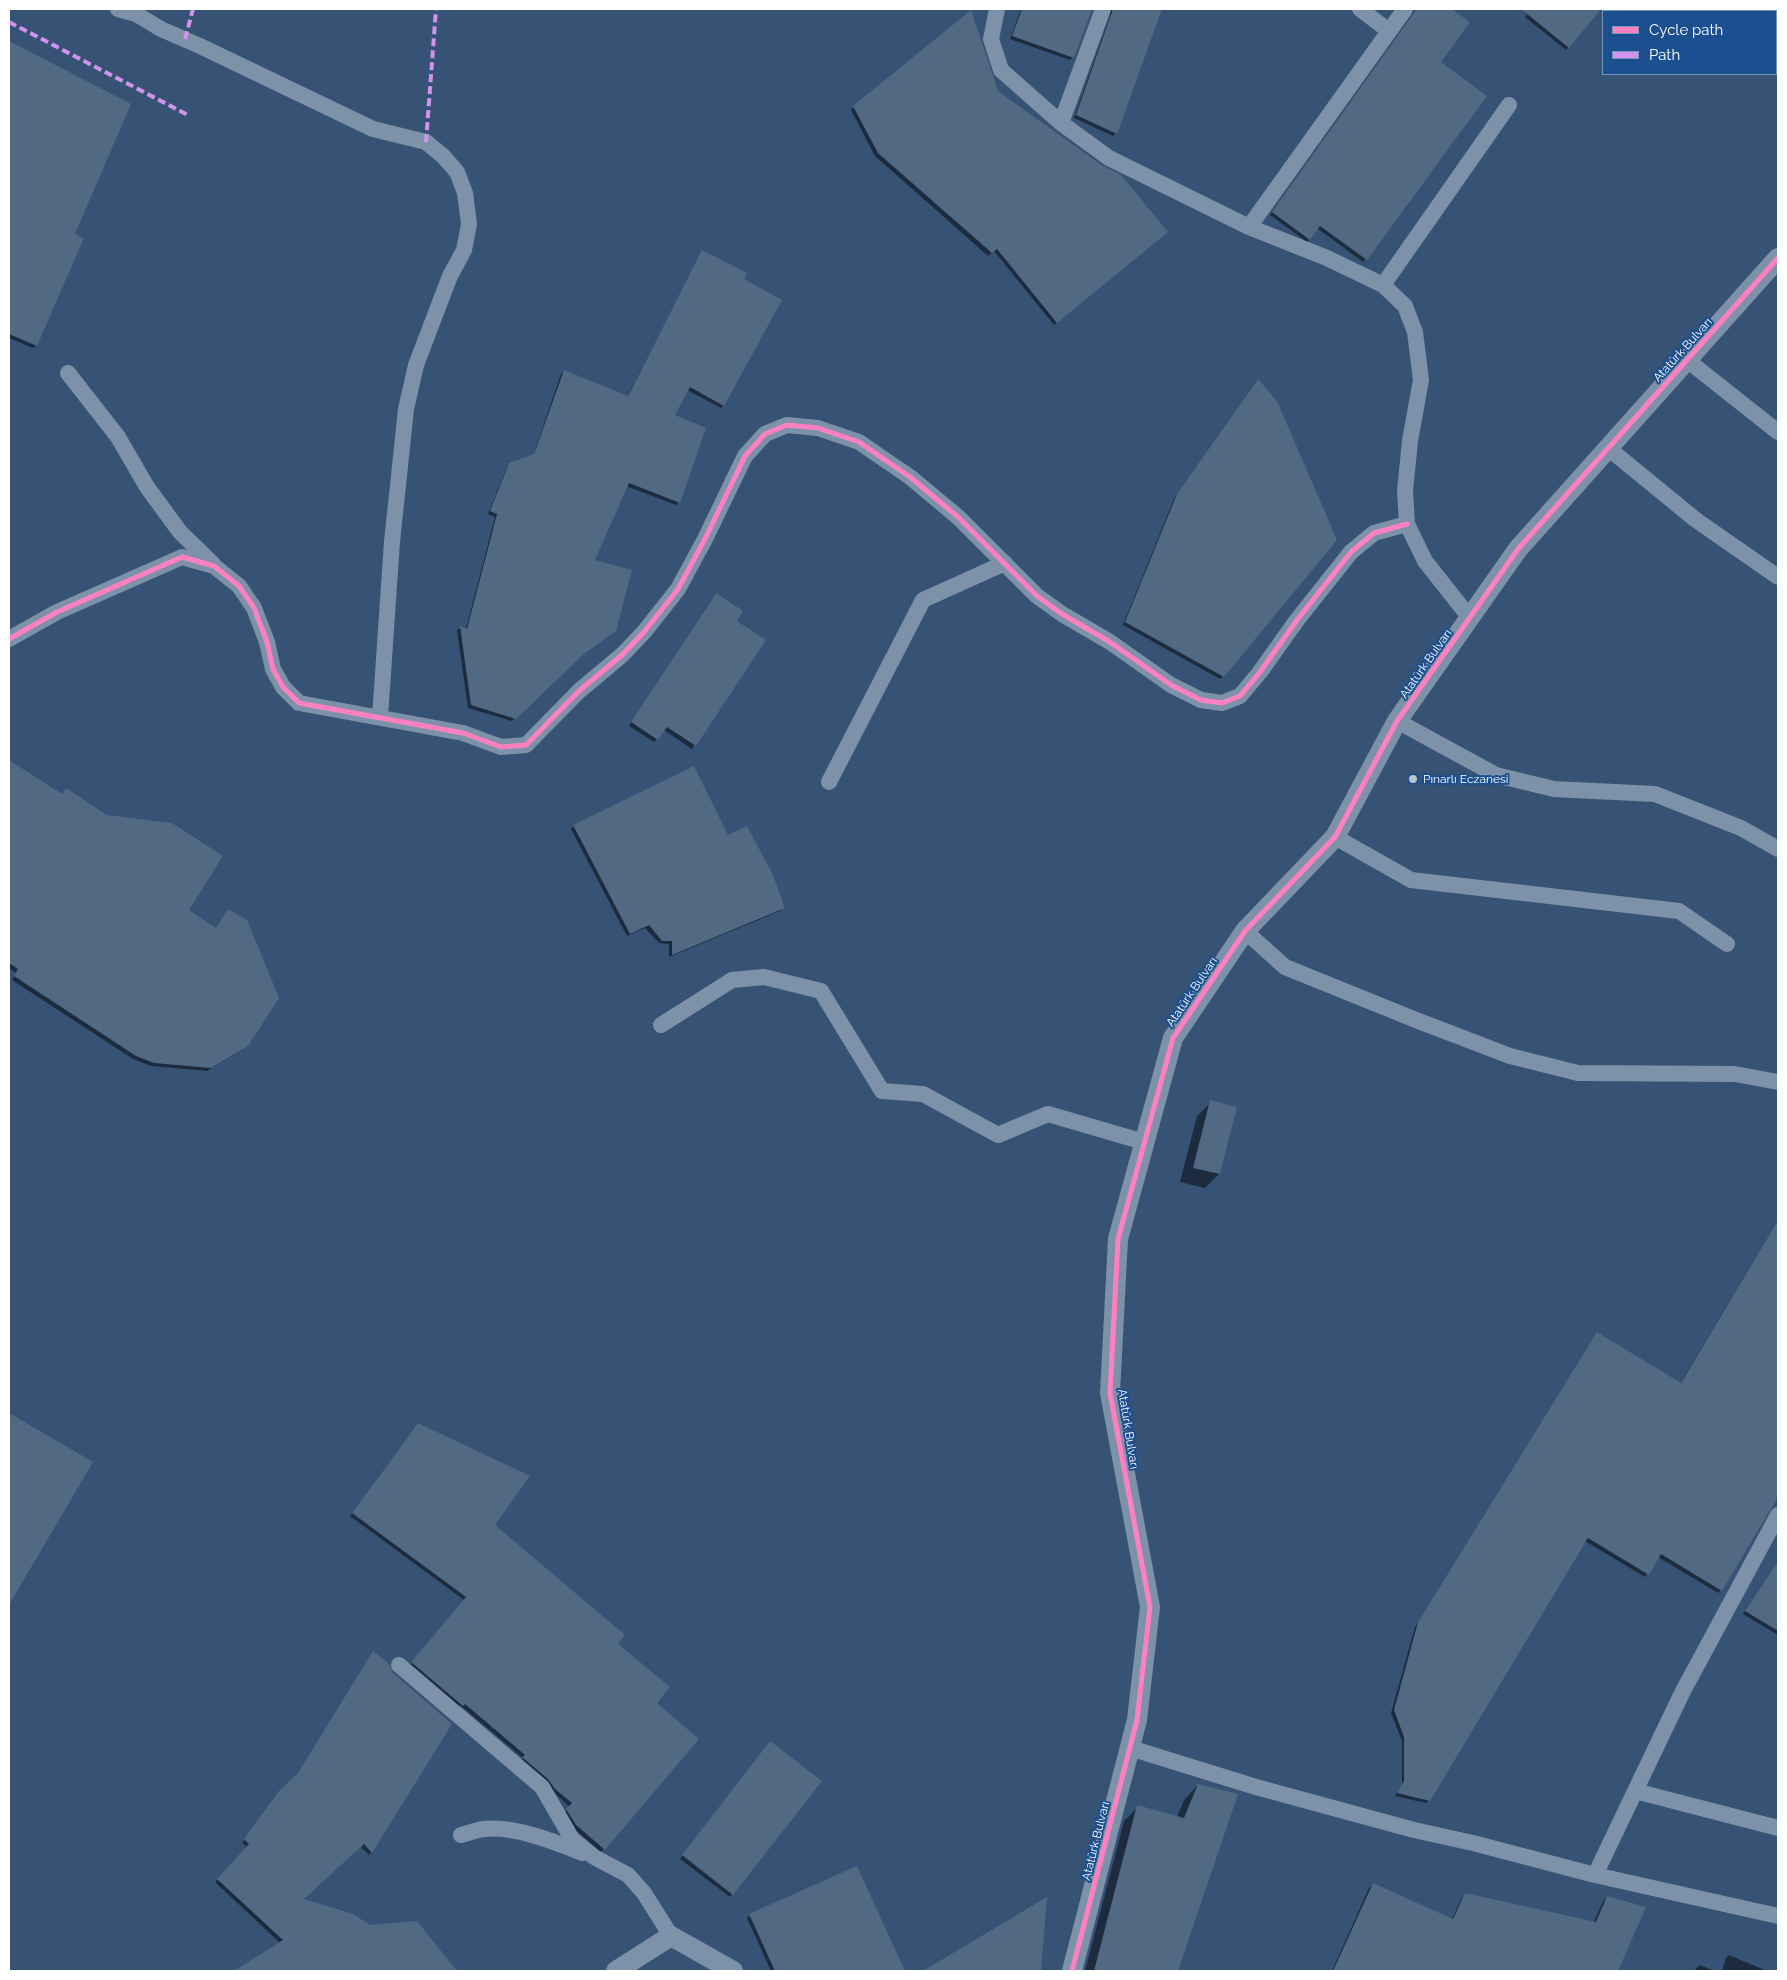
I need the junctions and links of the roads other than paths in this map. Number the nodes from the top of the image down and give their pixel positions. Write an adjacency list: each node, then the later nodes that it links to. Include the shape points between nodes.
1 (118, 9): 22 (street, via 136,14 161,29 373,129 426,142 458,172 465,193 469,224 464,250 450,276 416,364 406,409 392,542)
2 (997, 9): 8 (street, via 991,39 1001,70)
3 (1103, 9): 8 (street)
4 (1360, 9): 6 (street)
5 (1405, 9): 6 (street)
6 (1389, 31): 9 (street)
7 (1509, 105): 11 (street)
8 (1061, 123): 9 (street, via 1109,158)
9 (1249, 227): 11 (street, via 1327,258)
10 (1778, 258): 12 (street, Atatürk Bulvarı)
11 (1383, 285): 16 (street, via 1405,306 1416,332 1421,380 1406,481)
12 (1687, 360): 14 (street); 15 (street, Atatürk Bulvarı)
13 (68, 373): 18 (street, via 118,437 147,487 180,532)
14 (1778, 432)
15 (1608, 448): 19 (street, via 1696,520); 20 (street, Atatürk Bulvarı, via 1518,549)
16 (1407, 524): 17 (street, via 1374,533 1351,552 1240,696 1222,703 1201,700 1171,685 1037,596); 20 (street, via 1425,561)
17 (1005, 563): 22 (street, via 910,476 859,442 818,428 787,425 765,434 745,456 678,589 644,632 526,745 501,747 463,733); 24 (street, via 923,600)
18 (214, 566): 21 (street, via 182,557 57,612); 22 (street, via 239,586 254,608 273,669 283,687 299,703)
19 (1778, 577)
20 (1470, 618): 23 (street, Atatürk Bulvarı)
21 (9, 639)
22 (380, 717)
23 (1397, 721): 25 (street, Atatürk Bulvarı); 26 (street, via 1496,775 1554,789 1655,794 1741,828)
24 (829, 782)
25 (1336, 837): 27 (street, Atatürk Bulvarı); 28 (street, via 1410,880 1679,912)
26 (1778, 849)
27 (1245, 931): 30 (street, via 1285,967 1510,1056 1578,1073 1735,1074); 31 (street, Atatürk Bulvarı, via 1174,1038)
28 (1727, 944)
29 (661, 1025): 31 (street, via 732,980 764,977 821,991 882,1090 924,1094 998,1135 1048,1114)
30 (1778, 1082)
31 (1144, 1142): 34 (street, Atatürk Bulvarı, via 1118,1239 1110,1393 1150,1607 1137,1720)
32 (1778, 1515): 35 (street, via 1682,1693)
33 (399, 1665): 38 (street, via 542,1787 572,1839)
34 (1130, 1748): 39 (street, via 1256,1787); 44 (street, Atatürk Bulvarı)
35 (1635, 1792): 36 (street); 39 (street)
36 (1778, 1828)
37 (461, 1835): 38 (street, via 484,1829 512,1831 547,1838)
38 (594, 1857): 41 (street, via 628,1875)
39 (1595, 1875): 40 (street)
40 (1778, 1916)
41 (672, 1936): 42 (street); 43 (street)
42 (616, 1971)
43 (733, 1971)
44 (1072, 1971)

